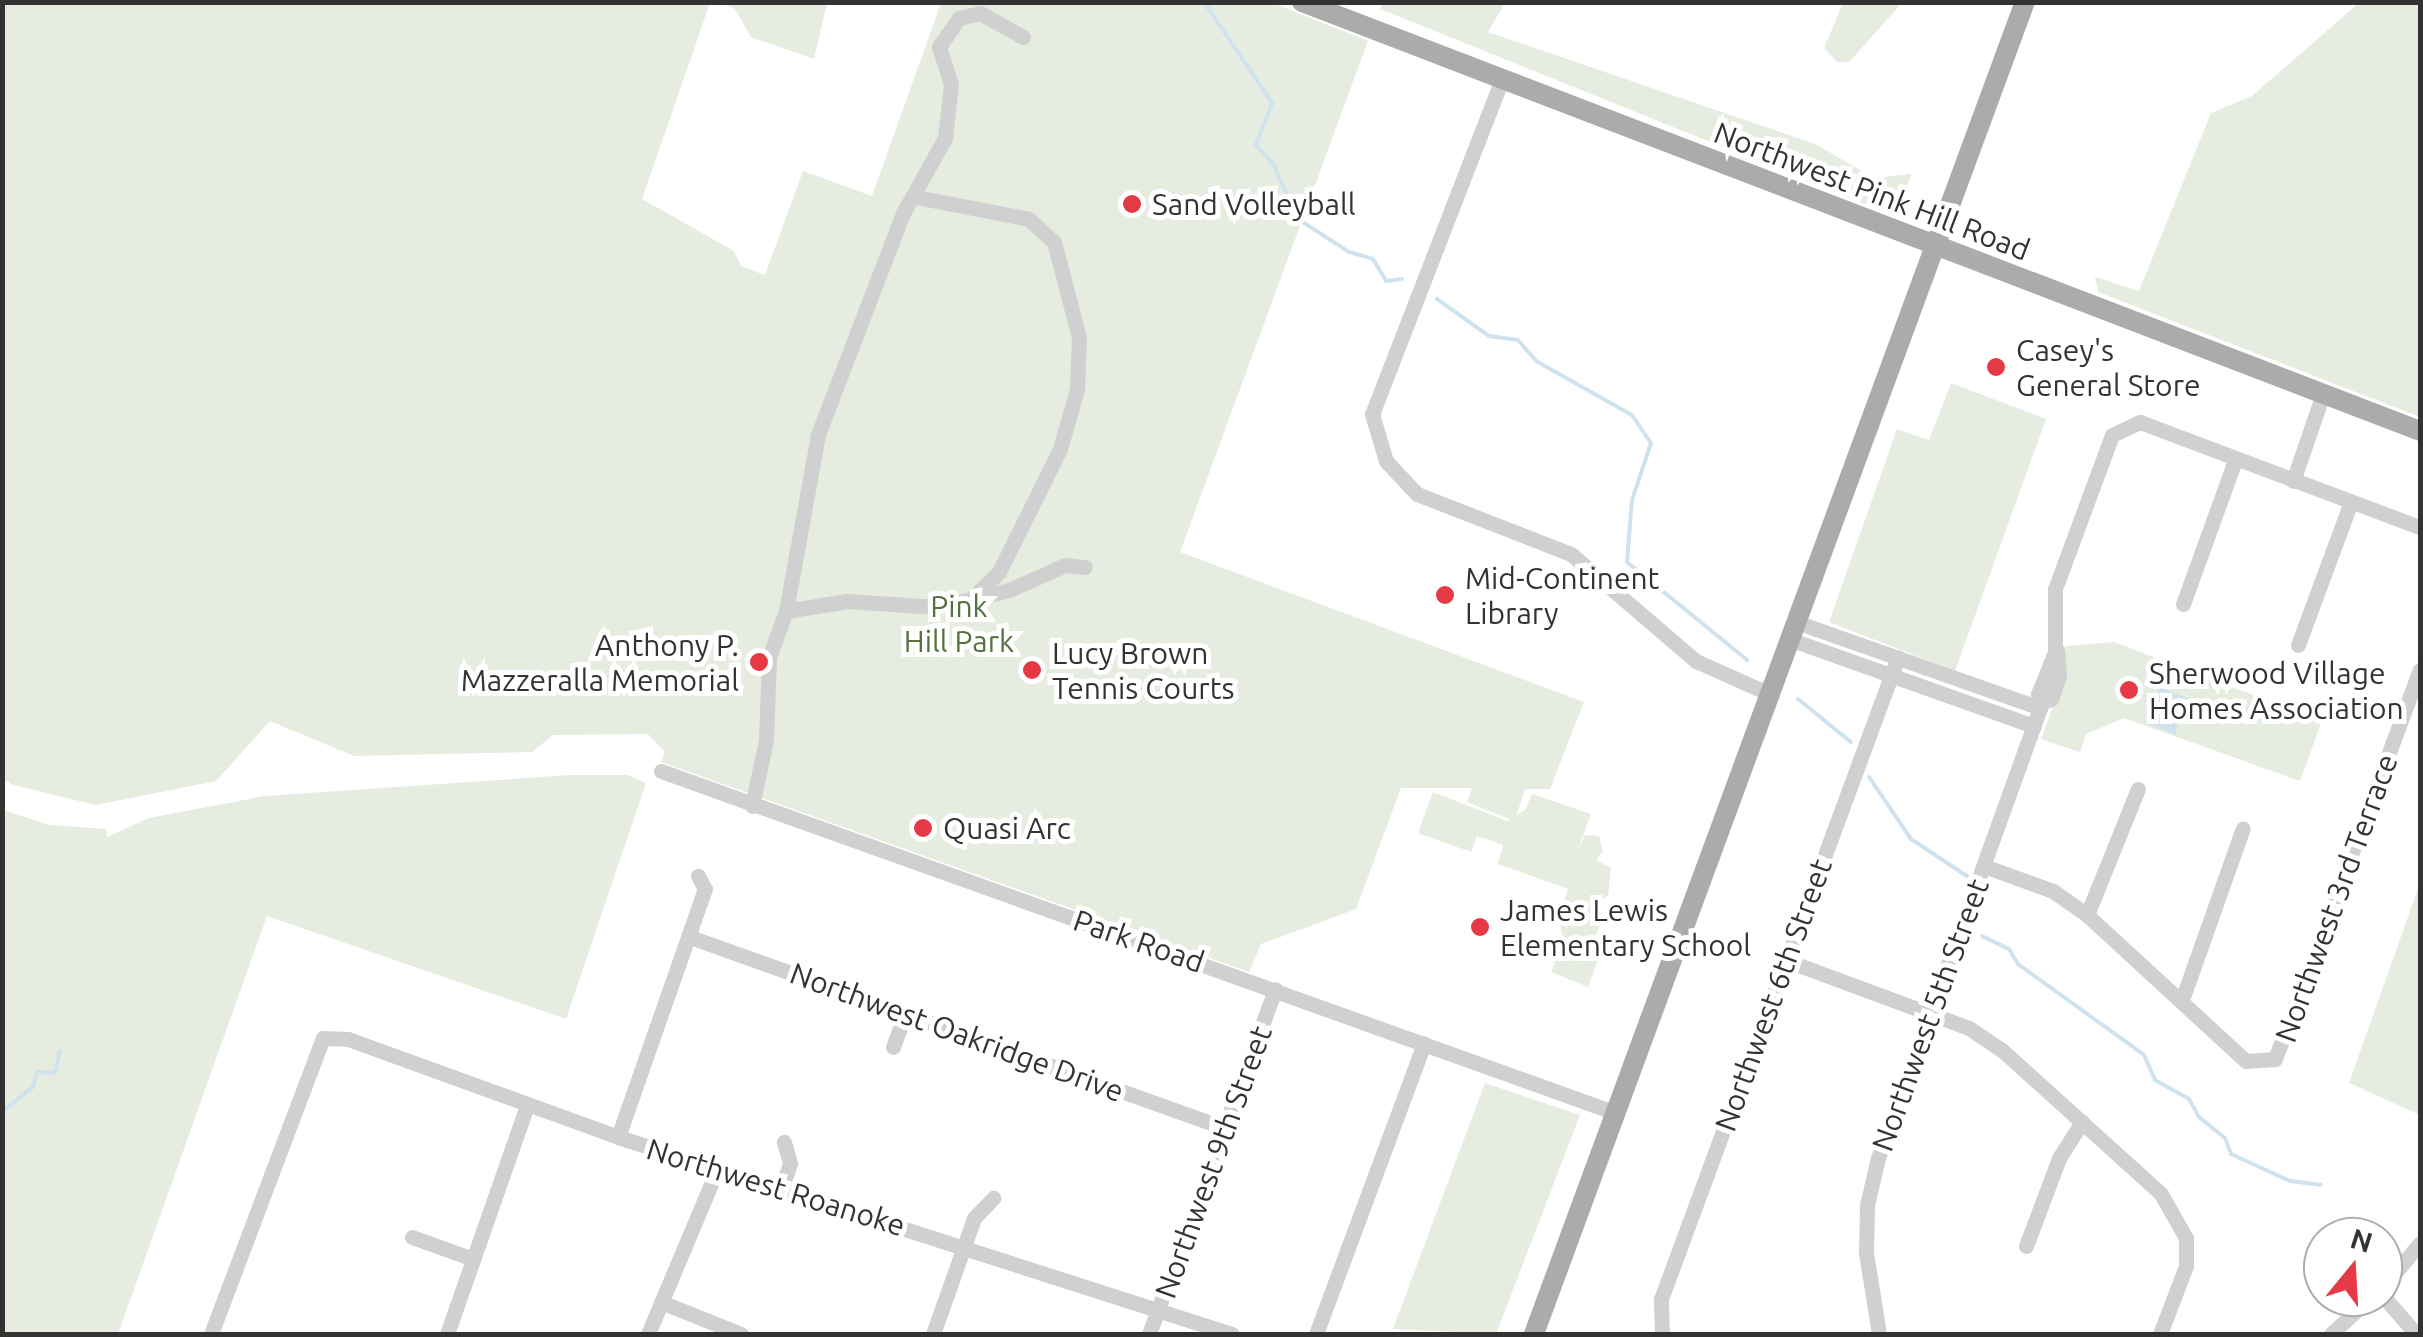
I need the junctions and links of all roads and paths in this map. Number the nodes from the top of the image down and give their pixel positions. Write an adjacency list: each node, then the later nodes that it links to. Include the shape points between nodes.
1 (2024, 2): 6 (main road)
2 (1308, 4): 4 (main road, Northwest Pink Hill Road)
3 (1023, 37): 5 (street, via 980,14 959,18 946,30 938,46 952,110)
4 (1502, 79): 6 (main road, Northwest Pink Hill Road); 22 (street, via 1372,414 1386,461 1417,494 1572,554 1696,660)
5 (916, 197): 14 (street, via 1029,219 1054,242 1079,336 1077,390 1060,450 999,572); 16 (street, via 903,213 818,436)
6 (1936, 248): 7 (main road, Northwest Pink Hill Road); 17 (main road)
7 (2323, 394): 8 (main road, Northwest Pink Hill Road); 10 (street)
8 (2420, 431)
9 (2235, 460): 10 (street); 15 (street); 23 (street, Northwest 5th Street, via 2140,422 2120,426 2055,589 2059,676)
10 (2293, 481): 11 (street)
11 (2351, 502): 12 (street); 18 (street)
12 (2420, 527)
13 (1084, 567): 14 (street, via 1066,566 1009,590)
14 (974, 596): 16 (street, via 937,607 847,601)
15 (2183, 604)
16 (786, 611): 27 (street, via 769,657 766,740)
17 (1796, 631): 19 (street); 21 (street); 22 (main road)
18 (2298, 645)
19 (1898, 657): 21 (street, Northwest 6th Street); 23 (street)
20 (2420, 670): 35 (street, Northwest 3rd Terrace, via 2281,1050 2265,1063 2246,1061)
21 (1891, 674): 24 (street); 33 (street, Northwest 6th Street)
22 (1772, 695): 41 (main road)
23 (2041, 706): 24 (street, Northwest 5th Street)
24 (2034, 726): 29 (street, Northwest 5th Street)
25 (661, 772): 27 (street, Park Road)
26 (2138, 789): 31 (street)
27 (752, 806): 34 (street, Park Road)
28 (2243, 828): 35 (street)
29 (1984, 866): 31 (street, via 2053,891); 36 (street, Northwest 5th Street)
30 (698, 876): 32 (street, via 705,889)
31 (2087, 916): 35 (street)
32 (690, 937): 37 (street, Northwest Oakridge Drive); 44 (street)
33 (1786, 960): 36 (street); 66 (street, Northwest 6th Street, via 1661,1300)
34 (1275, 989): 38 (street, Park Road); 43 (street, Northwest 9th Street)
35 (2182, 1000)
36 (1930, 1013): 42 (street, via 2003,1052); 67 (street, Northwest 5th Street, via 1867,1205 1866,1253)
37 (905, 1014): 39 (street); 43 (street, Northwest Oakridge Drive)
38 (1424, 1042): 41 (street, Park Road); 64 (street)
39 (893, 1047)
40 (527, 1105): 44 (street, Northwest Roanoke); 53 (street); 57 (street, Northwest Roanoke, via 320,1031)
41 (1616, 1113): 65 (main road)
42 (2082, 1122): 52 (street, via 2059,1158); 68 (street, via 2176,1212 2186,1238 2186,1266)
43 (1225, 1128): 56 (street, Northwest 9th Street)
44 (618, 1138): 46 (street, Northwest Roanoke)
45 (784, 1142): 47 (street, via 790,1163)
46 (717, 1170): 47 (street, Northwest Roanoke); 55 (street)
47 (782, 1189): 51 (street, Northwest Roanoke)
48 (993, 1198): 51 (street, via 974,1218)
49 (412, 1237): 53 (street)
50 (2420, 1243): 54 (street)
51 (963, 1246): 56 (street, Northwest Roanoke); 61 (street)
52 (2026, 1246)
53 (473, 1259): 58 (street)
54 (2403, 1263)
55 (661, 1302): 59 (street); 60 (street)
56 (1158, 1310): 62 (street, Northwest 9th Street); 63 (street, Northwest Roanoke)
57 (212, 1334)
58 (446, 1334)
59 (648, 1334)
60 (742, 1334)
61 (933, 1334)
62 (1149, 1334)
63 (1232, 1334)
64 (1316, 1334)
65 (1534, 1334)
66 (1662, 1334)
67 (1879, 1334)
68 (2160, 1334)

